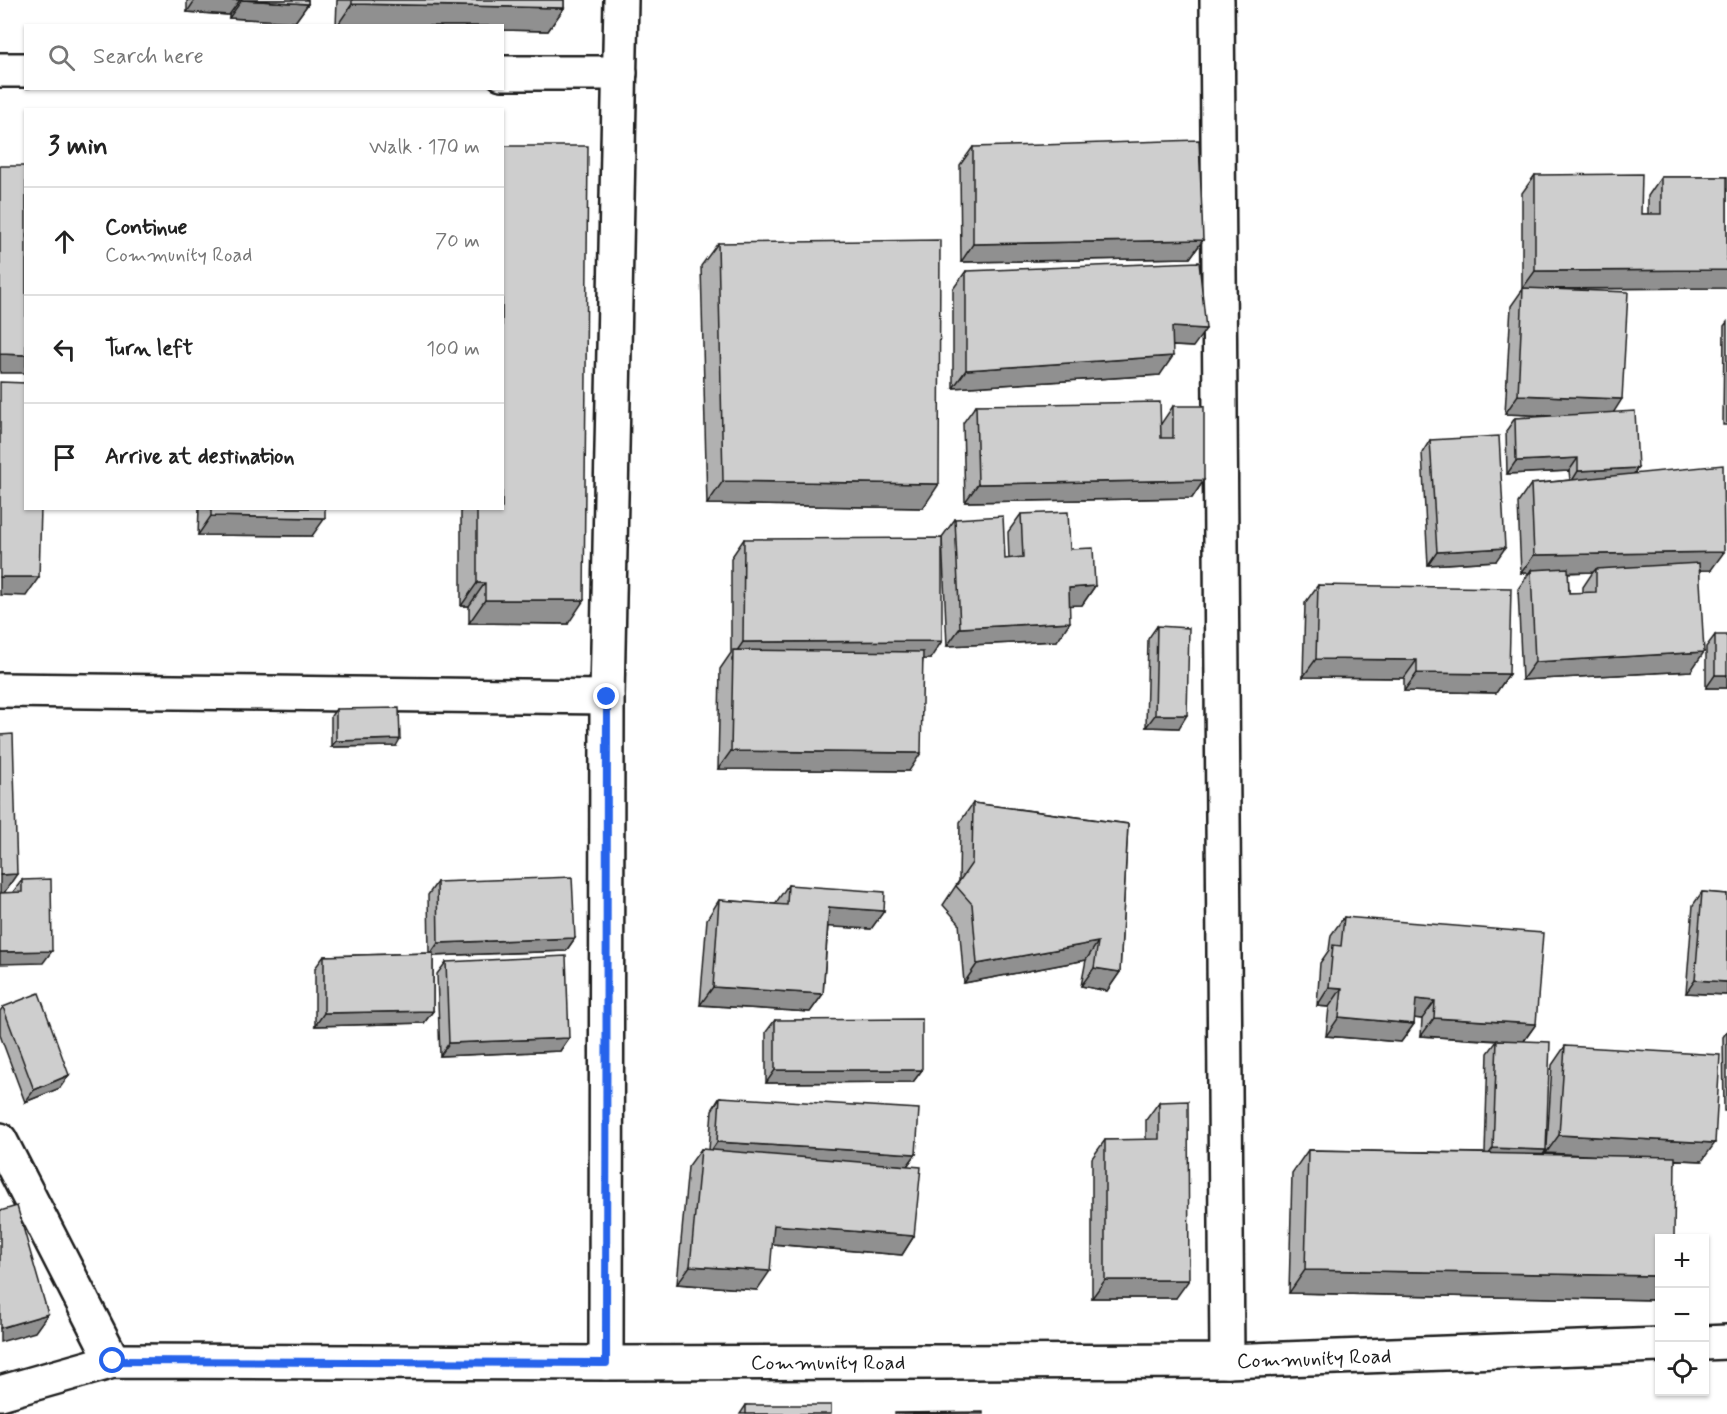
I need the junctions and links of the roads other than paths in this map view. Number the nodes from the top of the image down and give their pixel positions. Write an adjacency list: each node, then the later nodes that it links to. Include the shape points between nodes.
1 (621, 0): 6 (street)
2 (1217, 0): 14 (street)
3 (0, 70): 4 (street)
4 (24, 70)
5 (504, 73): 6 (street)
6 (620, 73): 8 (street)
7 (0, 690): 8 (street)
8 (607, 697): 15 (street)
9 (0, 1140): 13 (street)
10 (1727, 1342): 11 (street)
11 (1709, 1343)
12 (1655, 1345): 14 (street, Community Road)
13 (113, 1361): 15 (street, Community Road); 16 (street, Community Road)
14 (1227, 1361): 15 (street, Community Road)
15 (606, 1363)
16 (0, 1393)

